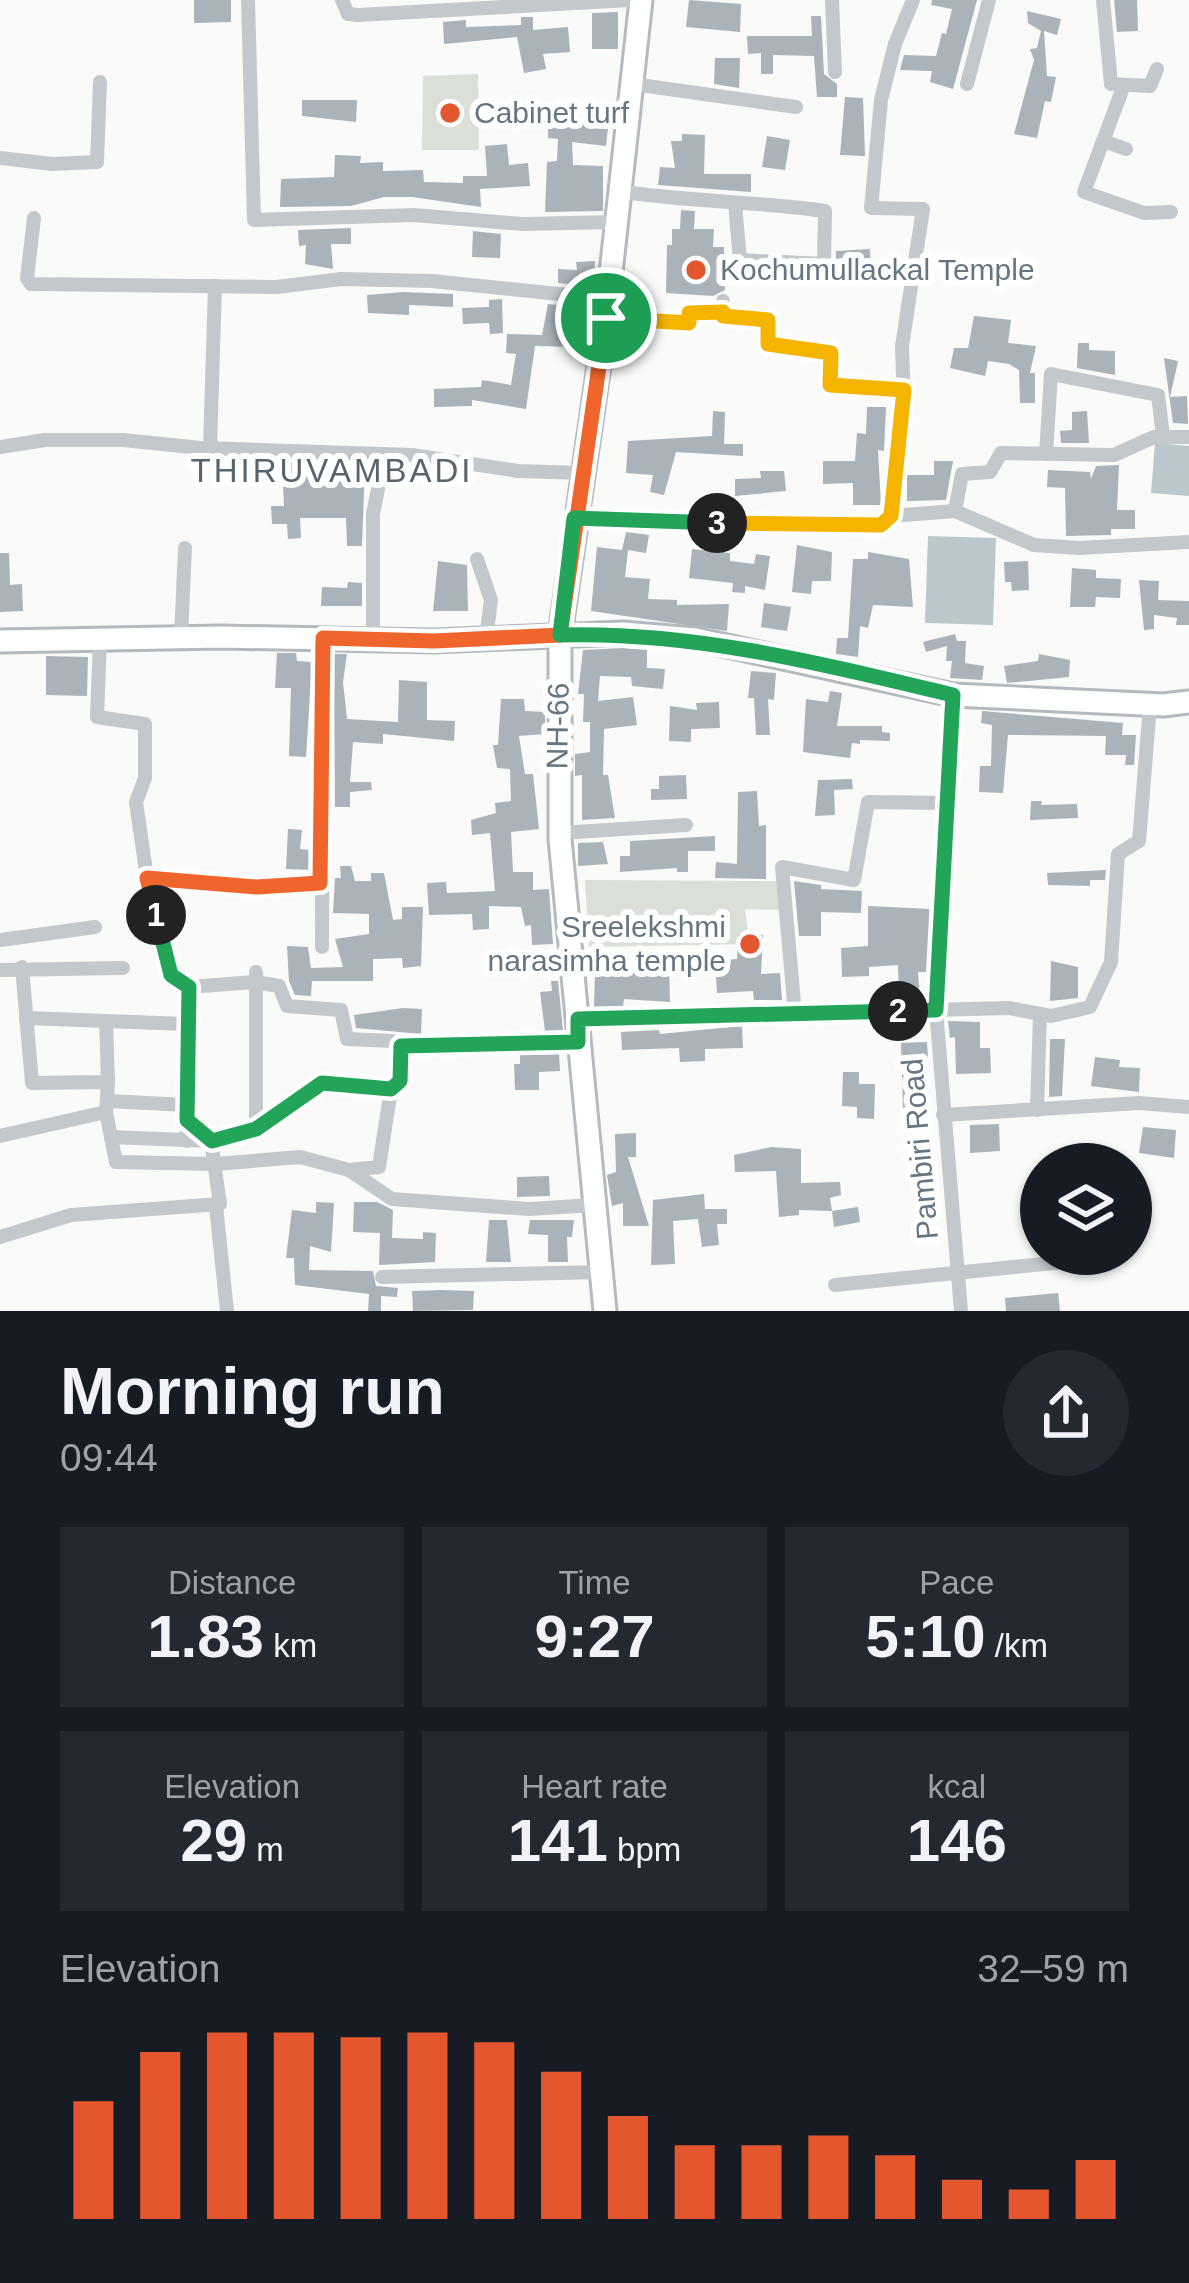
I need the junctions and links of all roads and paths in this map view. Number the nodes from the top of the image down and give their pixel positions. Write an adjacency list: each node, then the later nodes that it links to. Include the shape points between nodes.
1 (248, 0): 23 (street, via 254,220)
2 (342, 0): 3 (street, via 348,14 358,15)
3 (631, 0)
4 (641, 0): 12 (main road, NH-66)
5 (832, 0): 10 (street)
6 (913, 0): 26 (street, via 881,100 871,208 923,209 902,346)
7 (989, 0): 13 (street)
8 (1103, 0): 14 (street, via 1112,84)
9 (1157, 69): 14 (street, via 1150,86)
10 (835, 72)
11 (100, 82): 18 (street, via 97,162)
12 (633, 83): 15 (street); 19 (main road, NH-66)
13 (967, 84)
14 (1124, 85): 16 (street)
15 (796, 107)
16 (1103, 141): 17 (street); 21 (street, via 1084,192 1144,213)
17 (1126, 149)
18 (0, 158)
19 (618, 191): 20 (street); 23 (main road, NH-66)
20 (735, 204): 20 (street, via 825,211 824,264 740,260)
21 (1171, 212)
22 (34, 218): 24 (street, via 31,284)
23 (614, 222): 25 (main road, NH-66)
24 (215, 286): 25 (street, via 431,281); 30 (street)
25 (607, 309): 26 (street, via 689,323 689,313 723,306 723,316 768,320 768,344 831,353 830,385); 33 (main road, NH-66)
26 (904, 390): 35 (street)
27 (1163, 436): 28 (street); 32 (street, via 1114,455); 32 (street, via 1158,395 1051,374)
28 (1189, 437)
29 (0, 448): 30 (street, via 61,440)
30 (210, 448): 31 (street)
31 (386, 454): 33 (street); 44 (street, via 373,514)
32 (1046, 454): 34 (street, via 1001,453 990,472 962,475)
33 (581, 473): 36 (main road, NH-66)
34 (955, 512): 35 (street); 37 (street, via 1034,545)
35 (891, 516): 36 (street, via 866,527)
36 (574, 518): 40 (main road, NH-66)
37 (1189, 542)
38 (185, 548): 41 (street)
39 (477, 559): 45 (street, via 491,601)
40 (560, 635): 45 (main road); 47 (main road, via 694,639); 52 (main road, NH-66)
41 (181, 637): 42 (main road); 43 (main road)
42 (323, 638): 44 (main road); 54 (street)
43 (100, 639): 46 (main road); 53 (street, via 97,717 145,724 145,778 136,802)
44 (373, 639): 45 (main road)
45 (486, 639)
46 (0, 641)
47 (953, 695): 49 (main road); 50 (street, Pambiri Road)
48 (1189, 702): 49 (main road)
49 (1150, 705): 65 (street, via 1139,841 1118,854 1111,962 1090,1007)
50 (947, 803): 63 (street, Pambiri Road); 64 (street, via 868,802 854,880 782,867)
51 (686, 825): 52 (street)
52 (560, 833): 69 (main road, NH-66)
53 (147, 878): 54 (street); 62 (street, via 171,975)
54 (320, 883): 57 (street)
55 (95, 927): 56 (street)
56 (0, 940)
57 (322, 946)
58 (22, 967): 59 (street); 60 (street); 66 (street)
59 (124, 968)
60 (0, 970)
61 (256, 977): 62 (street); 70 (street, via 279,986 287,1006 340,1010 347,1039); 78 (street)
62 (189, 987): 68 (street)
63 (936, 1010): 64 (street); 65 (street); 77 (street, Pambiri Road)
64 (795, 1014): 69 (street)
65 (1040, 1014): 75 (street)
66 (26, 1018): 67 (street); 71 (street, via 32,1083)
67 (106, 1021): 68 (street); 71 (street)
68 (186, 1024): 76 (street)
69 (578, 1031): 70 (street); 86 (main road, NH-66)
70 (401, 1046): 72 (street, via 400,1081)
71 (108, 1082): 73 (street)
72 (391, 1089): 78 (street, via 322,1083); 84 (street, via 379,1167)
73 (107, 1107): 76 (street); 79 (street); 80 (street)
74 (1189, 1107): 75 (street)
75 (1037, 1110): 77 (street)
76 (187, 1112): 81 (street); 82 (street)
77 (943, 1115): 90 (street, Pambiri Road)
78 (256, 1129): 82 (street)
79 (0, 1136)
80 (112, 1137): 81 (street); 83 (street, via 116,1162)
81 (187, 1141): 82 (street)
82 (212, 1141): 83 (street)
83 (216, 1164): 84 (street, via 300,1157); 85 (street)
84 (349, 1170): 86 (street, via 392,1199)
85 (216, 1205): 87 (street, via 71,1214); 93 (street)
86 (594, 1205): 89 (main road, NH-66)
87 (0, 1238)
88 (1020, 1268): 90 (street)
89 (601, 1272): 91 (street); 94 (main road, NH-66)
90 (958, 1275): 92 (street); 95 (street, Pambiri Road)
91 (382, 1277)
92 (835, 1286)
93 (227, 1311)
94 (605, 1311)
95 (961, 1311)

